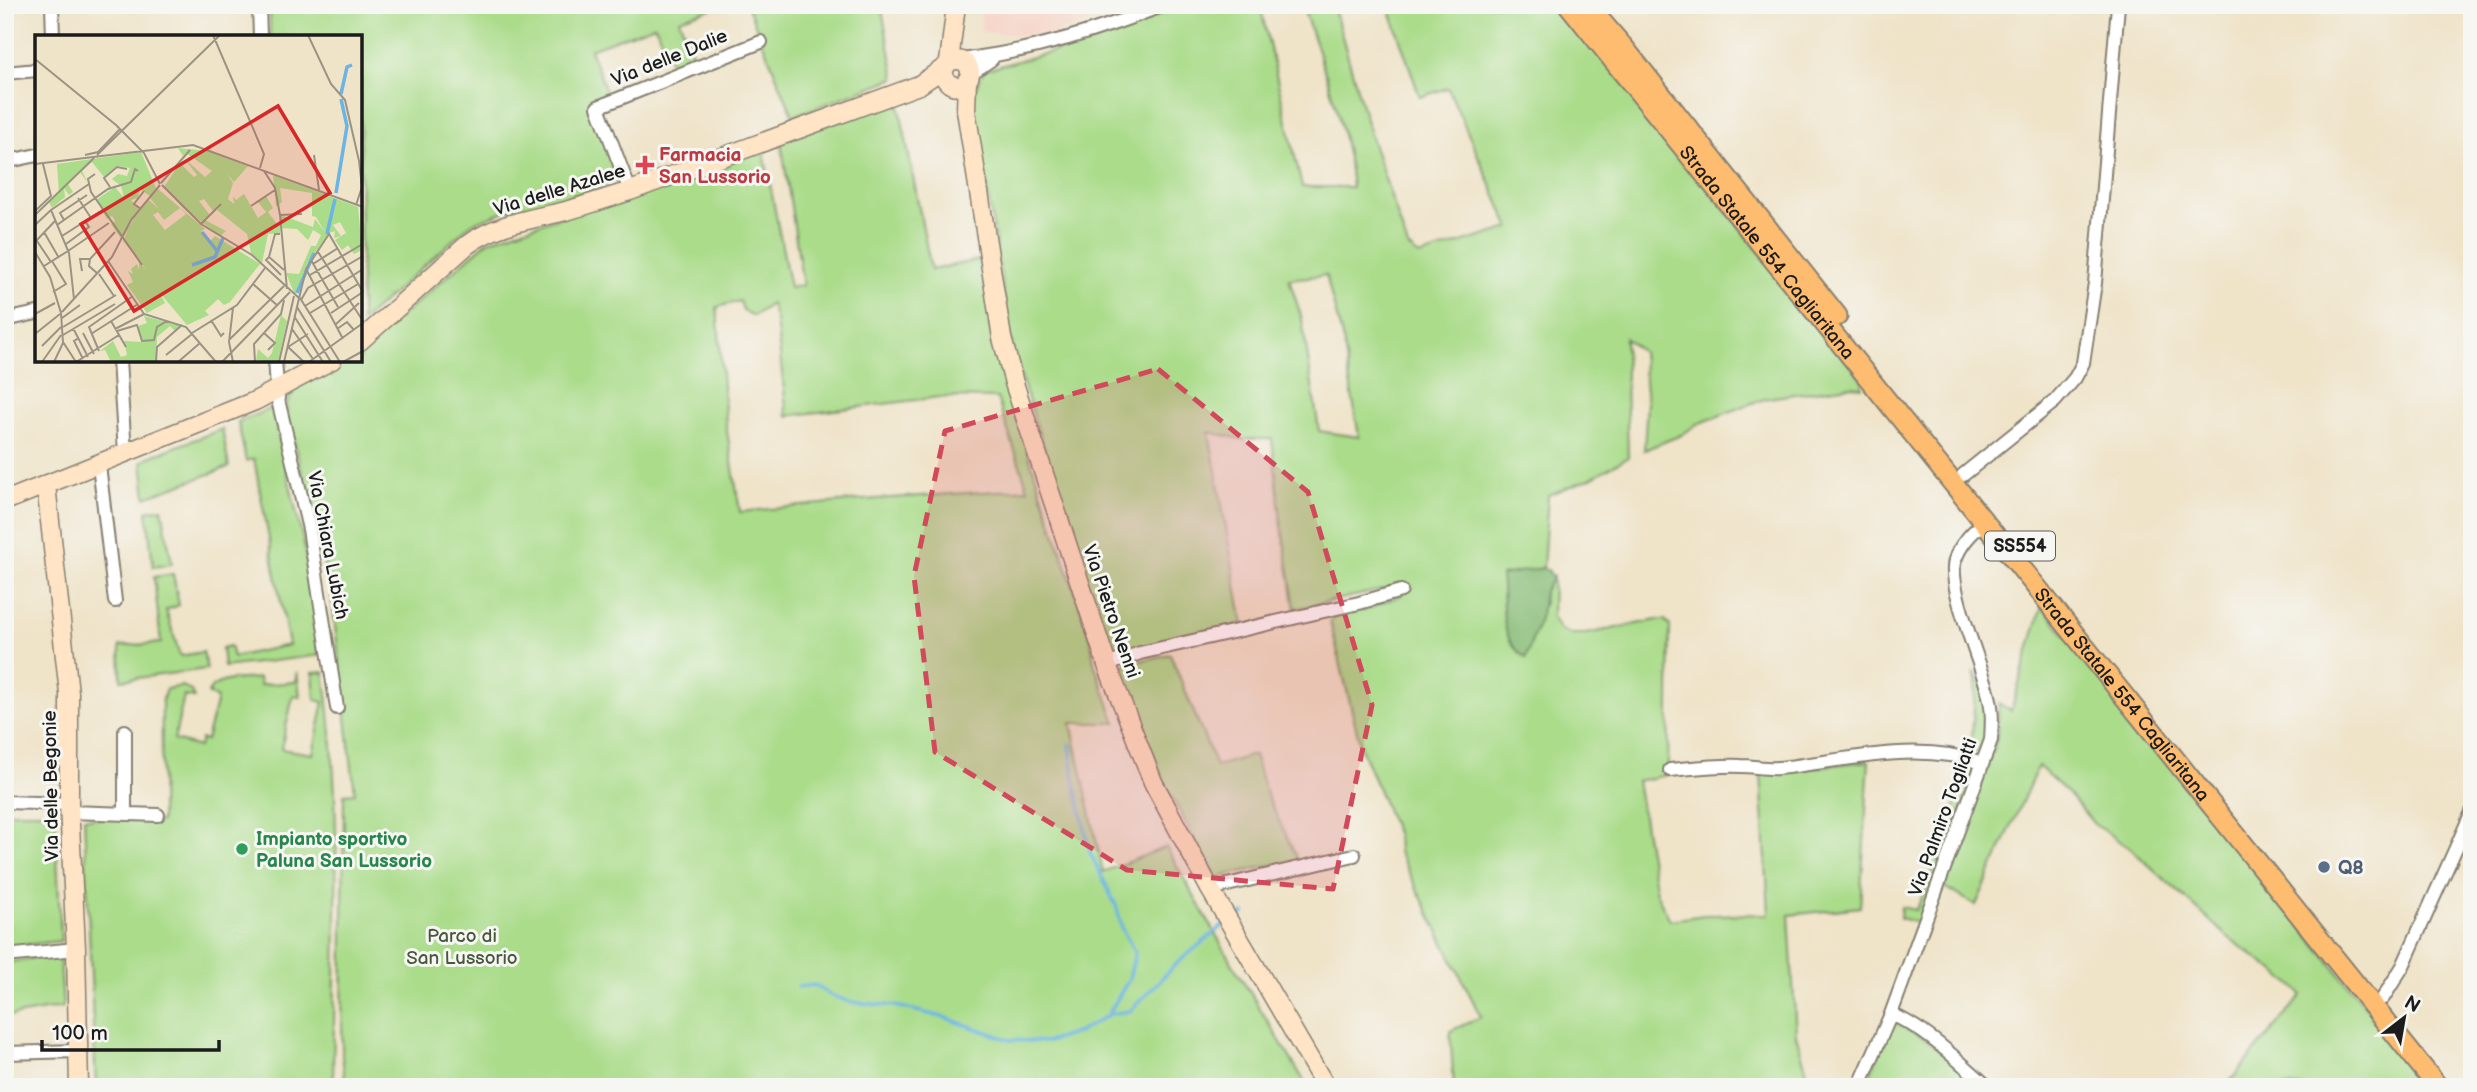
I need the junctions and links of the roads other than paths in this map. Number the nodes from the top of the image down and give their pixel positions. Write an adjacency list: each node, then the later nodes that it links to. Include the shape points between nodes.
1 (52, 5): 8 (street)
2 (259, 5): 9 (street)
3 (956, 5): 12 (street, via 952,31)
4 (1164, 5): 12 (street, via 1032,49 969,59)
5 (1569, 5): 29 (main road, Strada Statale 554 Cagliaritana / SS554)
6 (1587, 5): 26 (main road, Strada Statale 554 Cagliaritana / SS554)
7 (2119, 5): 26 (street, via 2084,363 2055,401)
8 (53, 35)
9 (261, 35)
10 (761, 42): 16 (street, Via delle Dalie, via 598,107)
11 (35, 70): 13 (street)
12 (957, 72): 16 (street, Via delle Azalee); 32 (street, Via Pietro Nenni, via 1002,338)
13 (5, 73)
14 (35, 155): 15 (street)
15 (5, 162)
16 (630, 191): 19 (street, Via delle Azalee, via 482,235)
17 (35, 313): 18 (street)
18 (5, 319)
19 (362, 339)
20 (119, 362): 24 (street)
21 (275, 362): 23 (street, Via Chiara Lubich)
22 (328, 362): 23 (street)
23 (278, 390): 24 (street); 33 (street, Via Chiara Lubich, via 310,529)
24 (125, 453): 25 (street)
25 (99, 465): 27 (street); 31 (street)
26 (1963, 475): 46 (main road, Strada Statale 554 Cagliaritana / SS554)
27 (46, 485): 28 (street); 38 (street, Via delle Begonie, via 69,693)
28 (5, 501)
29 (1985, 522): 35 (street, Via Palmiro Togliatti, via 1973,531 1955,562 1955,581 1993,717); 46 (main road, Strada Statale 554 Cagliaritana / SS554)
30 (1401, 591): 32 (street)
31 (115, 601)
32 (1107, 664): 43 (street, Via Pietro Nenni, via 1153,782)
33 (337, 708)
34 (125, 731): 40 (street)
35 (1982, 763): 36 (street, via 1918,752 1775,768 1739,765); 47 (street, Via Palmiro Togliatti)
36 (1670, 770)
37 (5, 802): 38 (street)
38 (69, 808): 40 (street); 44 (street, Via delle Begonie)
39 (2472, 812): 46 (street)
40 (125, 813): 41 (street)
41 (158, 815)
42 (1354, 855): 43 (street)
43 (1210, 889): 51 (street, Via Pietro Nenni)
44 (76, 949): 45 (street); 48 (street, Via delle Begonie)
45 (5, 956)
46 (2378, 1012): 54 (main road, Strada Statale 554 Cagliaritana / SS554); 55 (main road, Strada Statale 554 Cagliaritana / SS554)
47 (1891, 1014): 52 (street, Via Palmiro Togliatti); 53 (street, via 1924,1034)
48 (79, 1051): 49 (street); 50 (street, Via delle Begonie)
49 (5, 1053)
50 (79, 1087)
51 (1326, 1087)
52 (1859, 1087)
53 (1988, 1087)
54 (2438, 1087)
55 (2454, 1087)

